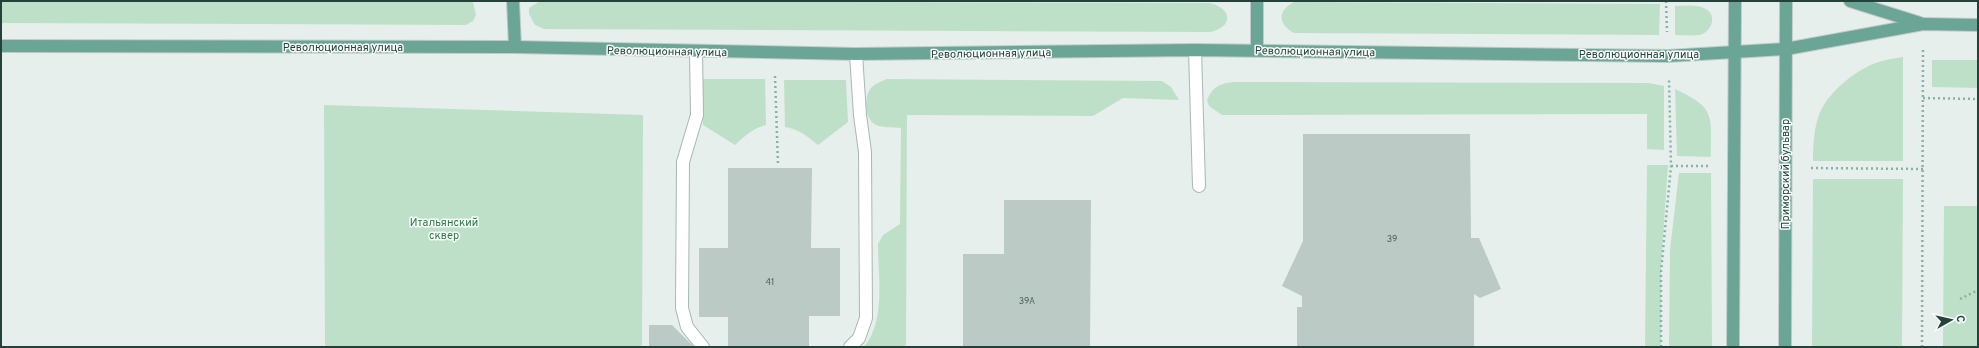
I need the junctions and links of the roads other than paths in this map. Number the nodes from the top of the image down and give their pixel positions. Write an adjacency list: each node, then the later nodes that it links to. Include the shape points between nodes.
1 (513, 1): 9 (main road)
2 (1257, 1): 12 (main road)
3 (1735, 1): 14 (main road)
4 (1786, 1): 10 (main road, Приморский бульвар)
5 (1850, 1): 6 (main road)
6 (1923, 24): 7 (main road, Революционная улица); 10 (main road, Революционная улица)
7 (1978, 25)
8 (1, 46): 9 (main road, Революционная улица)
9 (515, 47): 13 (main road, Революционная улица)
10 (1786, 49): 14 (main road, Революционная улица); 20 (main road, Приморский бульвар)
11 (1195, 50): 12 (main road, Революционная улица); 15 (main road, Революционная улица); 16 (lane)
12 (1257, 50): 14 (main road, Революционная улица, via 1668,56)
13 (696, 52): 15 (main road, Революционная улица); 17 (lane, via 697,115 683,162 682,308 687,327)
14 (1734, 52): 19 (main road)
15 (856, 54): 18 (lane, via 860,115 866,152 866,318 859,338)
16 (1198, 186)
17 (703, 347)
18 (850, 347)
19 (1733, 347)
20 (1785, 347)

